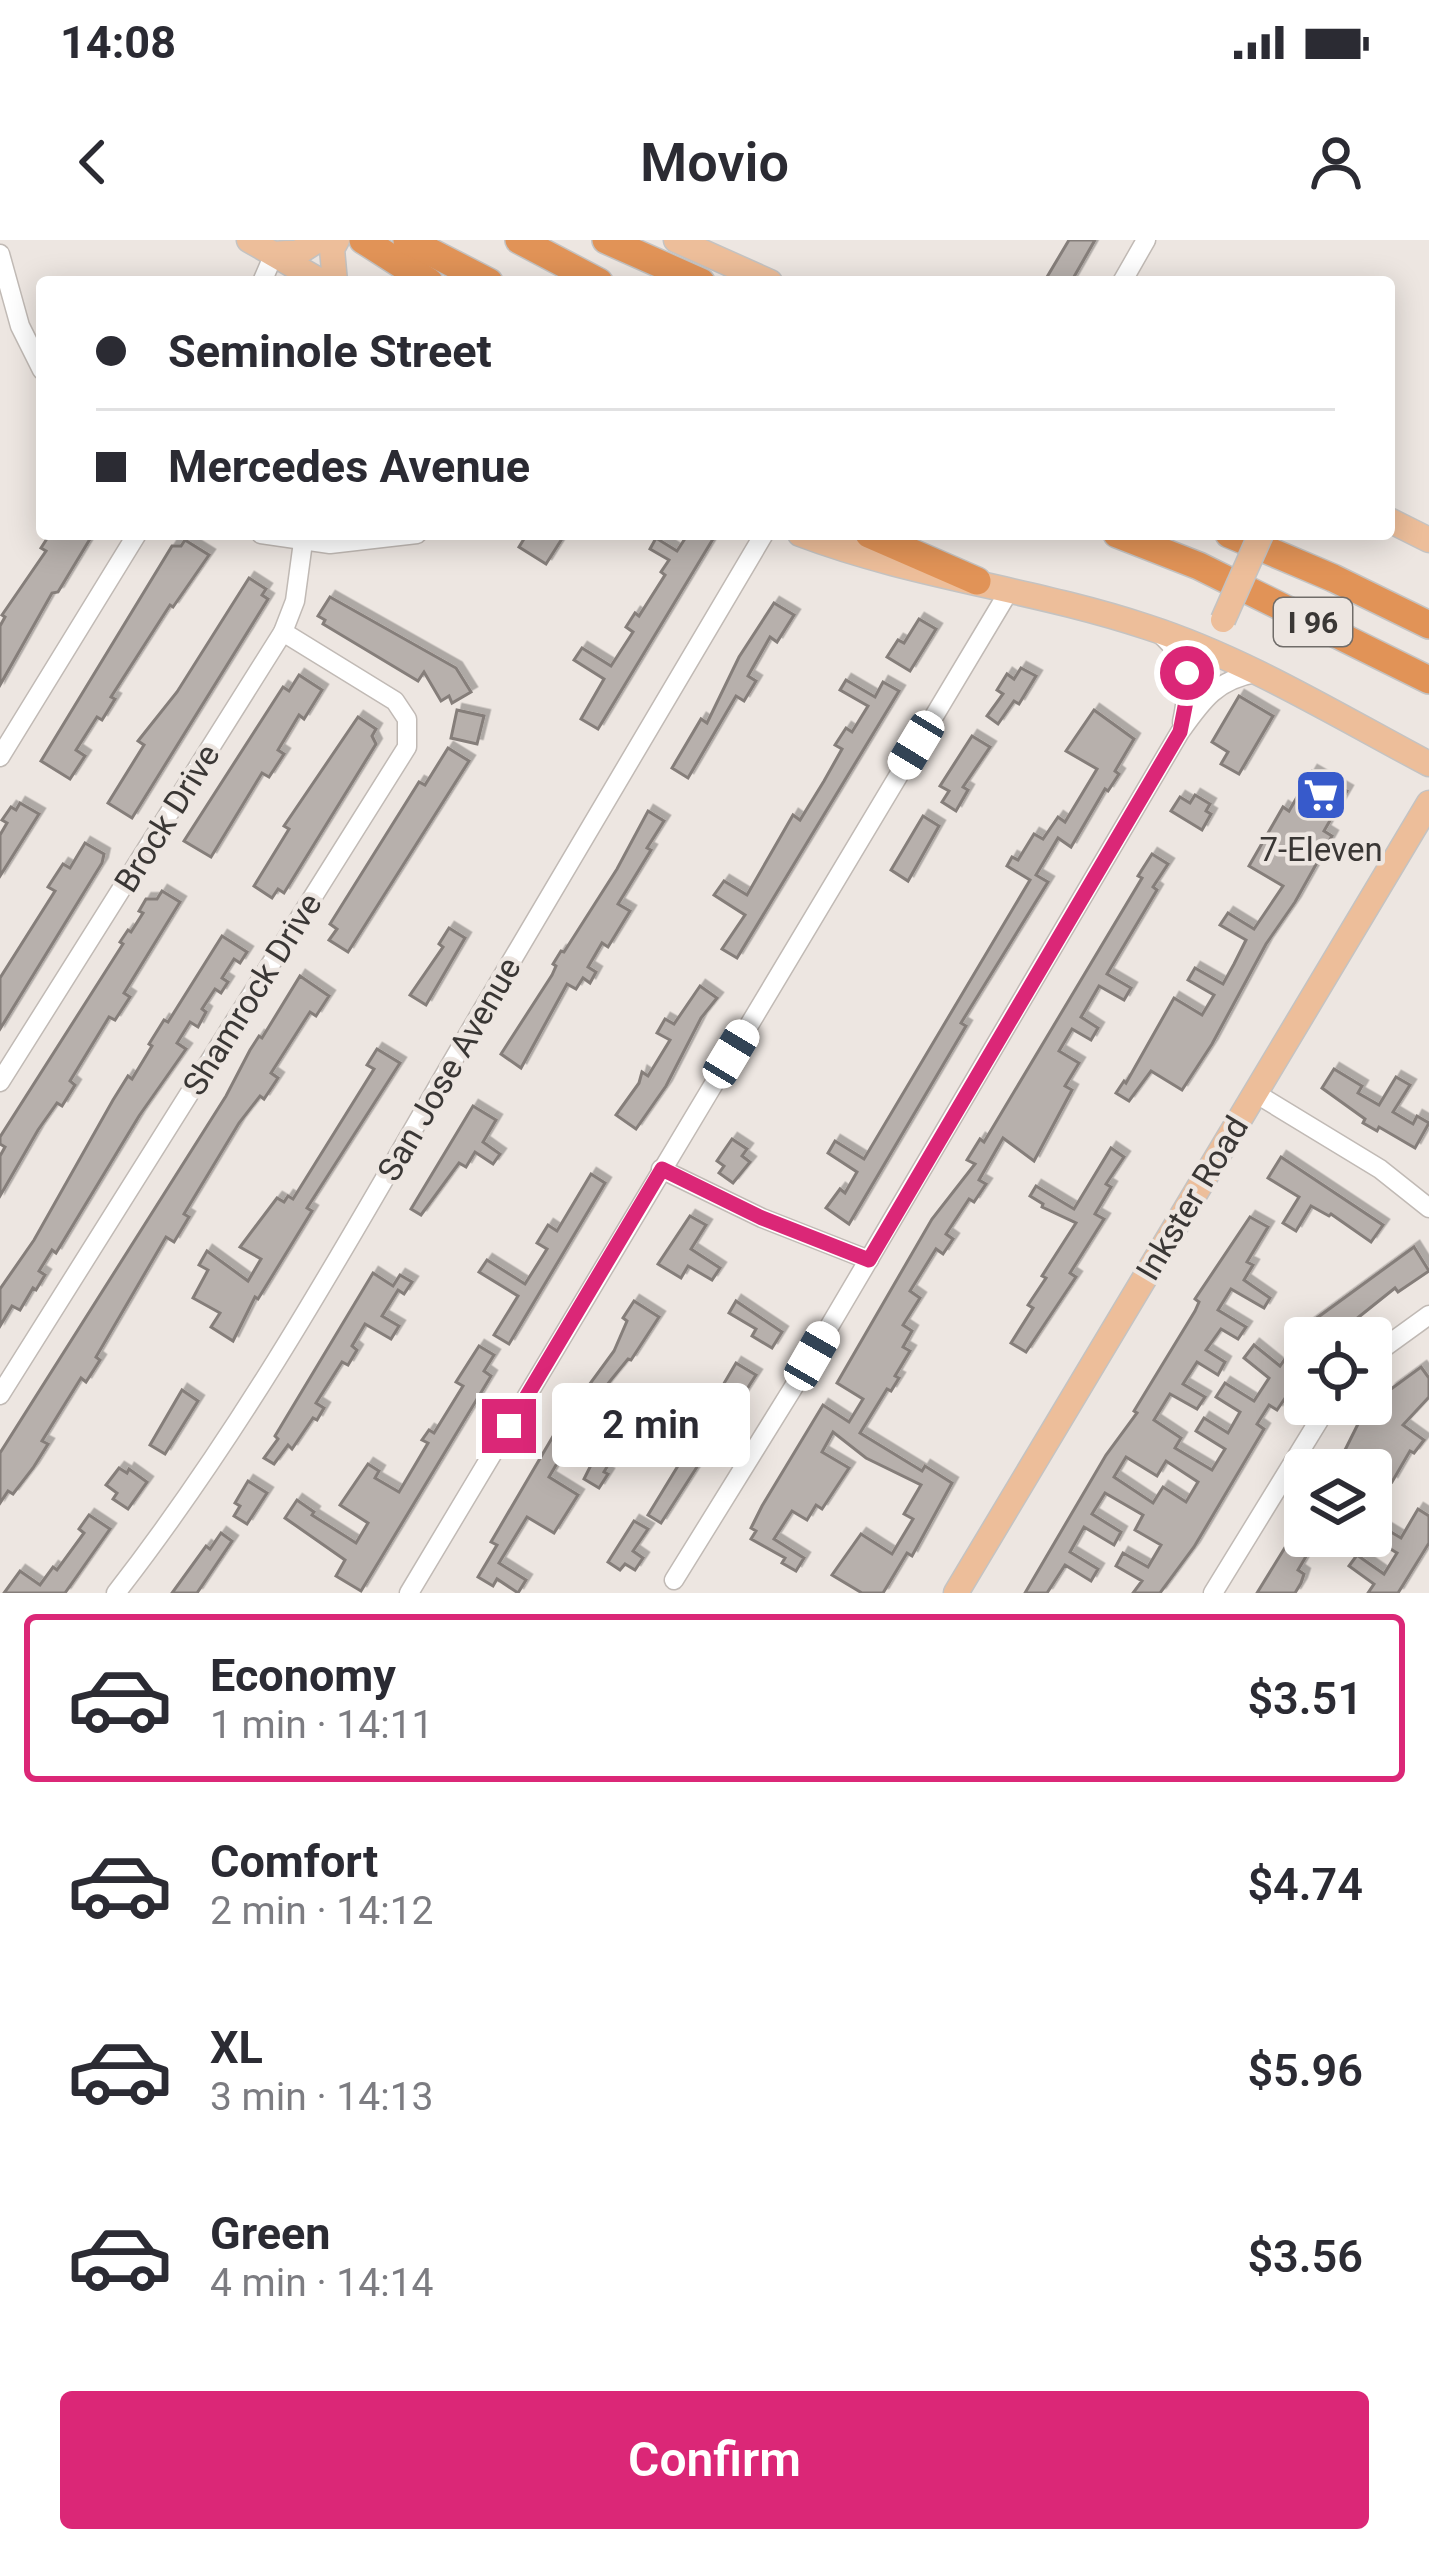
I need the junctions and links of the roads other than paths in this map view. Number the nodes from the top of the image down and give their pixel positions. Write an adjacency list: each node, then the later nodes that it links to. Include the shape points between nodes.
1 (249, 240): 10 (main road)
2 (363, 240): 14 (highway)
3 (407, 240): 15 (highway)
4 (519, 240): 16 (highway)
5 (606, 240): 17 (highway)
6 (676, 240): 18 (main road)
7 (1146, 240): 19 (street)
8 (326, 242): 10 (main road); 13 (main road)
9 (0, 254): 20 (street)
10 (274, 254): 11 (street); 12 (main road)
11 (265, 276)
12 (303, 276)
13 (334, 276)
14 (420, 276)
15 (477, 276)
16 (587, 276)
17 (687, 276)
18 (757, 276)
19 (1125, 276)
20 (20, 326): 21 (street); 22 (street)
21 (0, 332)
22 (36, 358)
23 (1395, 523): 33 (main road)
24 (133, 540): 44 (street)
25 (292, 540): 34 (street)
26 (379, 540): 34 (street)
27 (760, 540): 57 (street, San Jose Avenue, via 257,1389)
28 (818, 540): 35 (main road)
29 (882, 540): 35 (highway)
30 (1132, 540): 42 (highway, I 96)
31 (1243, 540): 37 (highway, I 96)
32 (1258, 540): 40 (main road, bridge, via 1223,620)
33 (1429, 540)
34 (303, 542): 39 (street, Brock Drive)
35 (977, 581): 36 (main road)
36 (1010, 591): 38 (main road); 49 (street)
37 (1429, 626)
38 (1151, 628): 40 (main road); 43 (street, via 1174,647 1187,673)
39 (284, 632): 47 (street, Brock Drive); 54 (street, Shamrock Drive, via 394,701 410,729 407,747)
40 (1218, 654): 41 (main road)
41 (1256, 673): 43 (street, via 1209,692); 45 (main road)
42 (1429, 680)
43 (1180, 732): 51 (street)
44 (0, 757)
45 (1429, 764)
46 (1429, 803): 48 (main road, Inkster Road)
47 (0, 1082)
48 (1255, 1093): 50 (street); 59 (main road, Inkster Road)
49 (662, 1169): 51 (street); 58 (street)
50 (1429, 1208)
51 (869, 1260): 56 (street)
52 (1429, 1315): 53 (street)
53 (1392, 1342)
54 (0, 1395)
55 (1316, 1425): 60 (street)
56 (674, 1580)
57 (116, 1593)
58 (409, 1593)
59 (956, 1593)
60 (1213, 1593)

